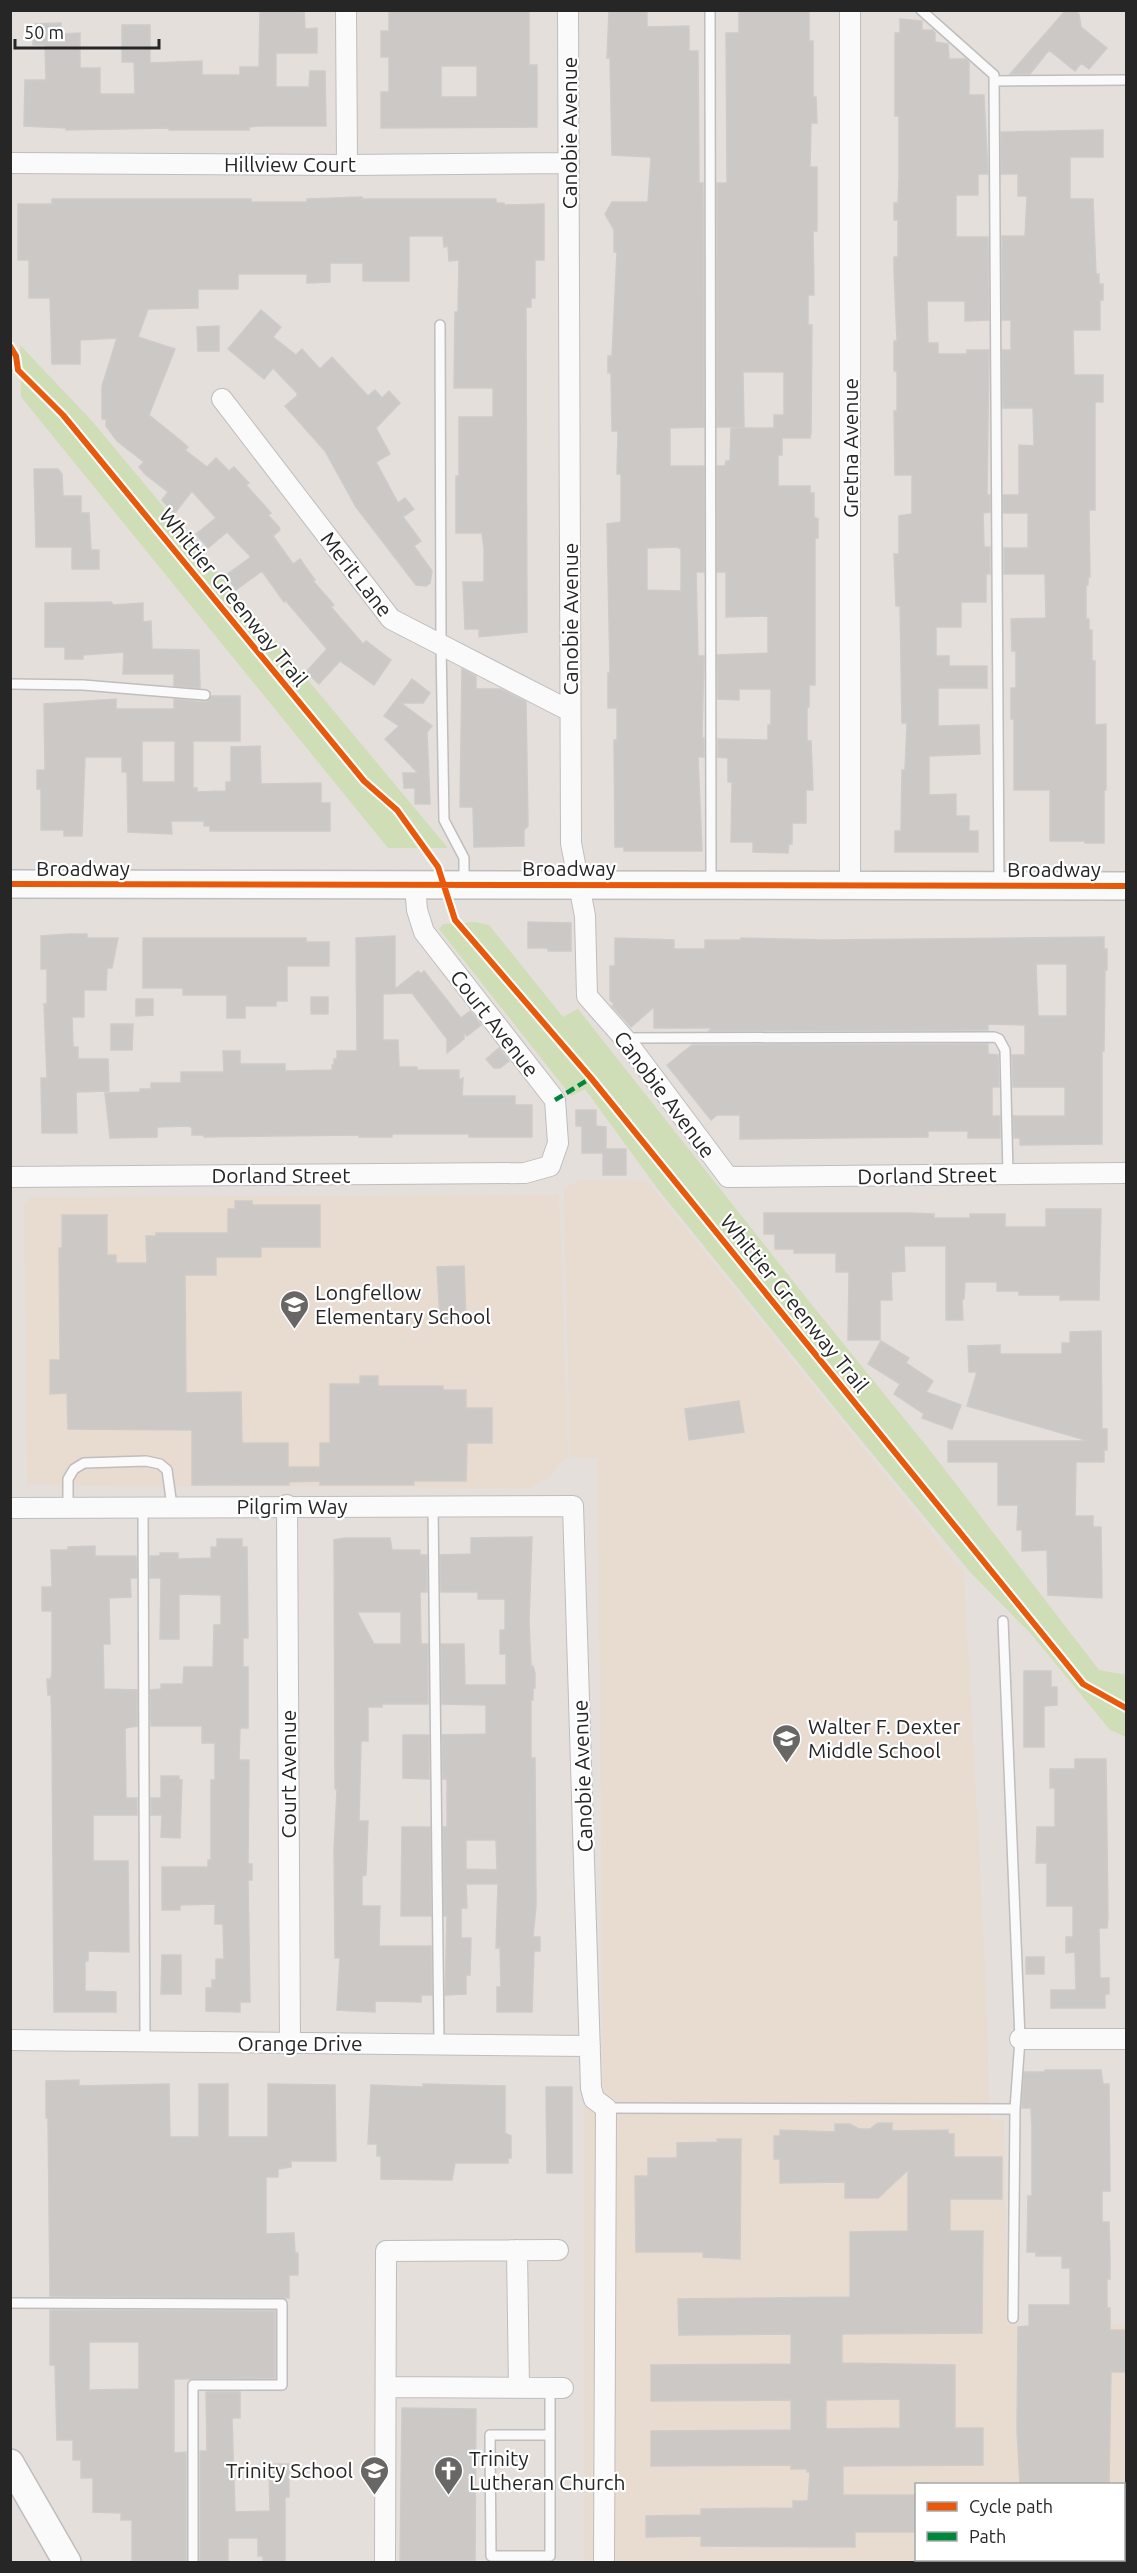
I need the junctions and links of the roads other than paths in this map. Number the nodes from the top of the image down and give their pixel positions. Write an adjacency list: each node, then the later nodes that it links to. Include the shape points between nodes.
1 (346, 10): 10 (street)
2 (568, 10): 9 (street, Canobie Avenue)
3 (710, 10): 21 (lane)
4 (850, 10): 22 (street, Gretna Avenue)
5 (921, 10): 7 (lane, via 994,75)
6 (1126, 80): 7 (lane)
7 (994, 81): 23 (lane)
8 (10, 163): 10 (street, Hillview Court)
9 (569, 163): 10 (street, Hillview Court); 16 (street, Canobie Avenue)
10 (347, 165)
11 (440, 325): 13 (lane)
12 (222, 399): 13 (street, Merit Lane, via 391,619)
13 (441, 643): 16 (street, Merit Lane); 19 (lane, via 444,820 464,858)
14 (10, 684): 15 (lane)
15 (205, 694)
16 (570, 711): 20 (street, Canobie Avenue, via 571,843)
17 (10, 884): 18 (street, Broadway)
18 (415, 885): 19 (street, Broadway); 26 (street, Court Avenue, via 424,932 555,1100 558,1143)
19 (464, 885): 20 (street, Broadway)
20 (578, 885): 21 (street, Broadway); 25 (street, Canobie Avenue, via 585,916 588,996)
21 (711, 885): 22 (street, Broadway)
22 (849, 885): 23 (street, Broadway)
23 (999, 886): 24 (street, Broadway)
24 (1126, 886)
25 (624, 1038): 28 (lane, via 994,1037 1005,1050); 30 (street, Canobie Avenue)
26 (550, 1166): 29 (street, Dorland Street, via 525,1173)
27 (1126, 1173): 28 (street, Dorland Street)
28 (1008, 1174): 30 (street, Dorland Street)
29 (10, 1177)
30 (728, 1177)
31 (287, 1505): 32 (street, Pilgrim Way); 33 (street, Pilgrim Way); 43 (street, Court Avenue)
32 (433, 1505): 34 (street, Pilgrim Way); 44 (lane)
33 (172, 1506): 35 (street, Pilgrim Way); 37 (lane, via 166,1470 160,1464 146,1461 84,1463 74,1469 68,1479)
34 (573, 1506): 45 (street, Canobie Avenue)
35 (144, 1507): 37 (street, Pilgrim Way); 42 (lane)
36 (10, 1508): 37 (street, Pilgrim Way)
37 (68, 1508)
38 (1003, 1621): 39 (lane)
39 (1020, 2039): 41 (street); 47 (lane)
40 (10, 2040): 42 (street, Orange Drive)
41 (1126, 2040)
42 (145, 2042): 43 (street, Orange Drive)
43 (290, 2043): 44 (street, Orange Drive)
44 (439, 2044): 45 (street, Orange Drive)
45 (590, 2046): 46 (street, Canobie Avenue, via 591,2088 594,2099)
46 (606, 2108): 47 (lane); 61 (street)
47 (1015, 2109): 51 (lane)
48 (518, 2250): 49 (street); 52 (street, via 386,2251); 53 (street)
49 (558, 2250)
50 (10, 2303): 59 (lane, via 282,2304 282,2385 193,2385)
51 (1013, 2318)
52 (386, 2387): 53 (street); 60 (street)
53 (519, 2387): 54 (street)
54 (556, 2388): 55 (lane)
55 (550, 2434): 57 (lane, via 550,2556); 57 (lane, via 490,2434 491,2556)
56 (10, 2463): 58 (street)
57 (526, 2559)
58 (66, 2562)
59 (194, 2562)
60 (385, 2562)
61 (604, 2562)

